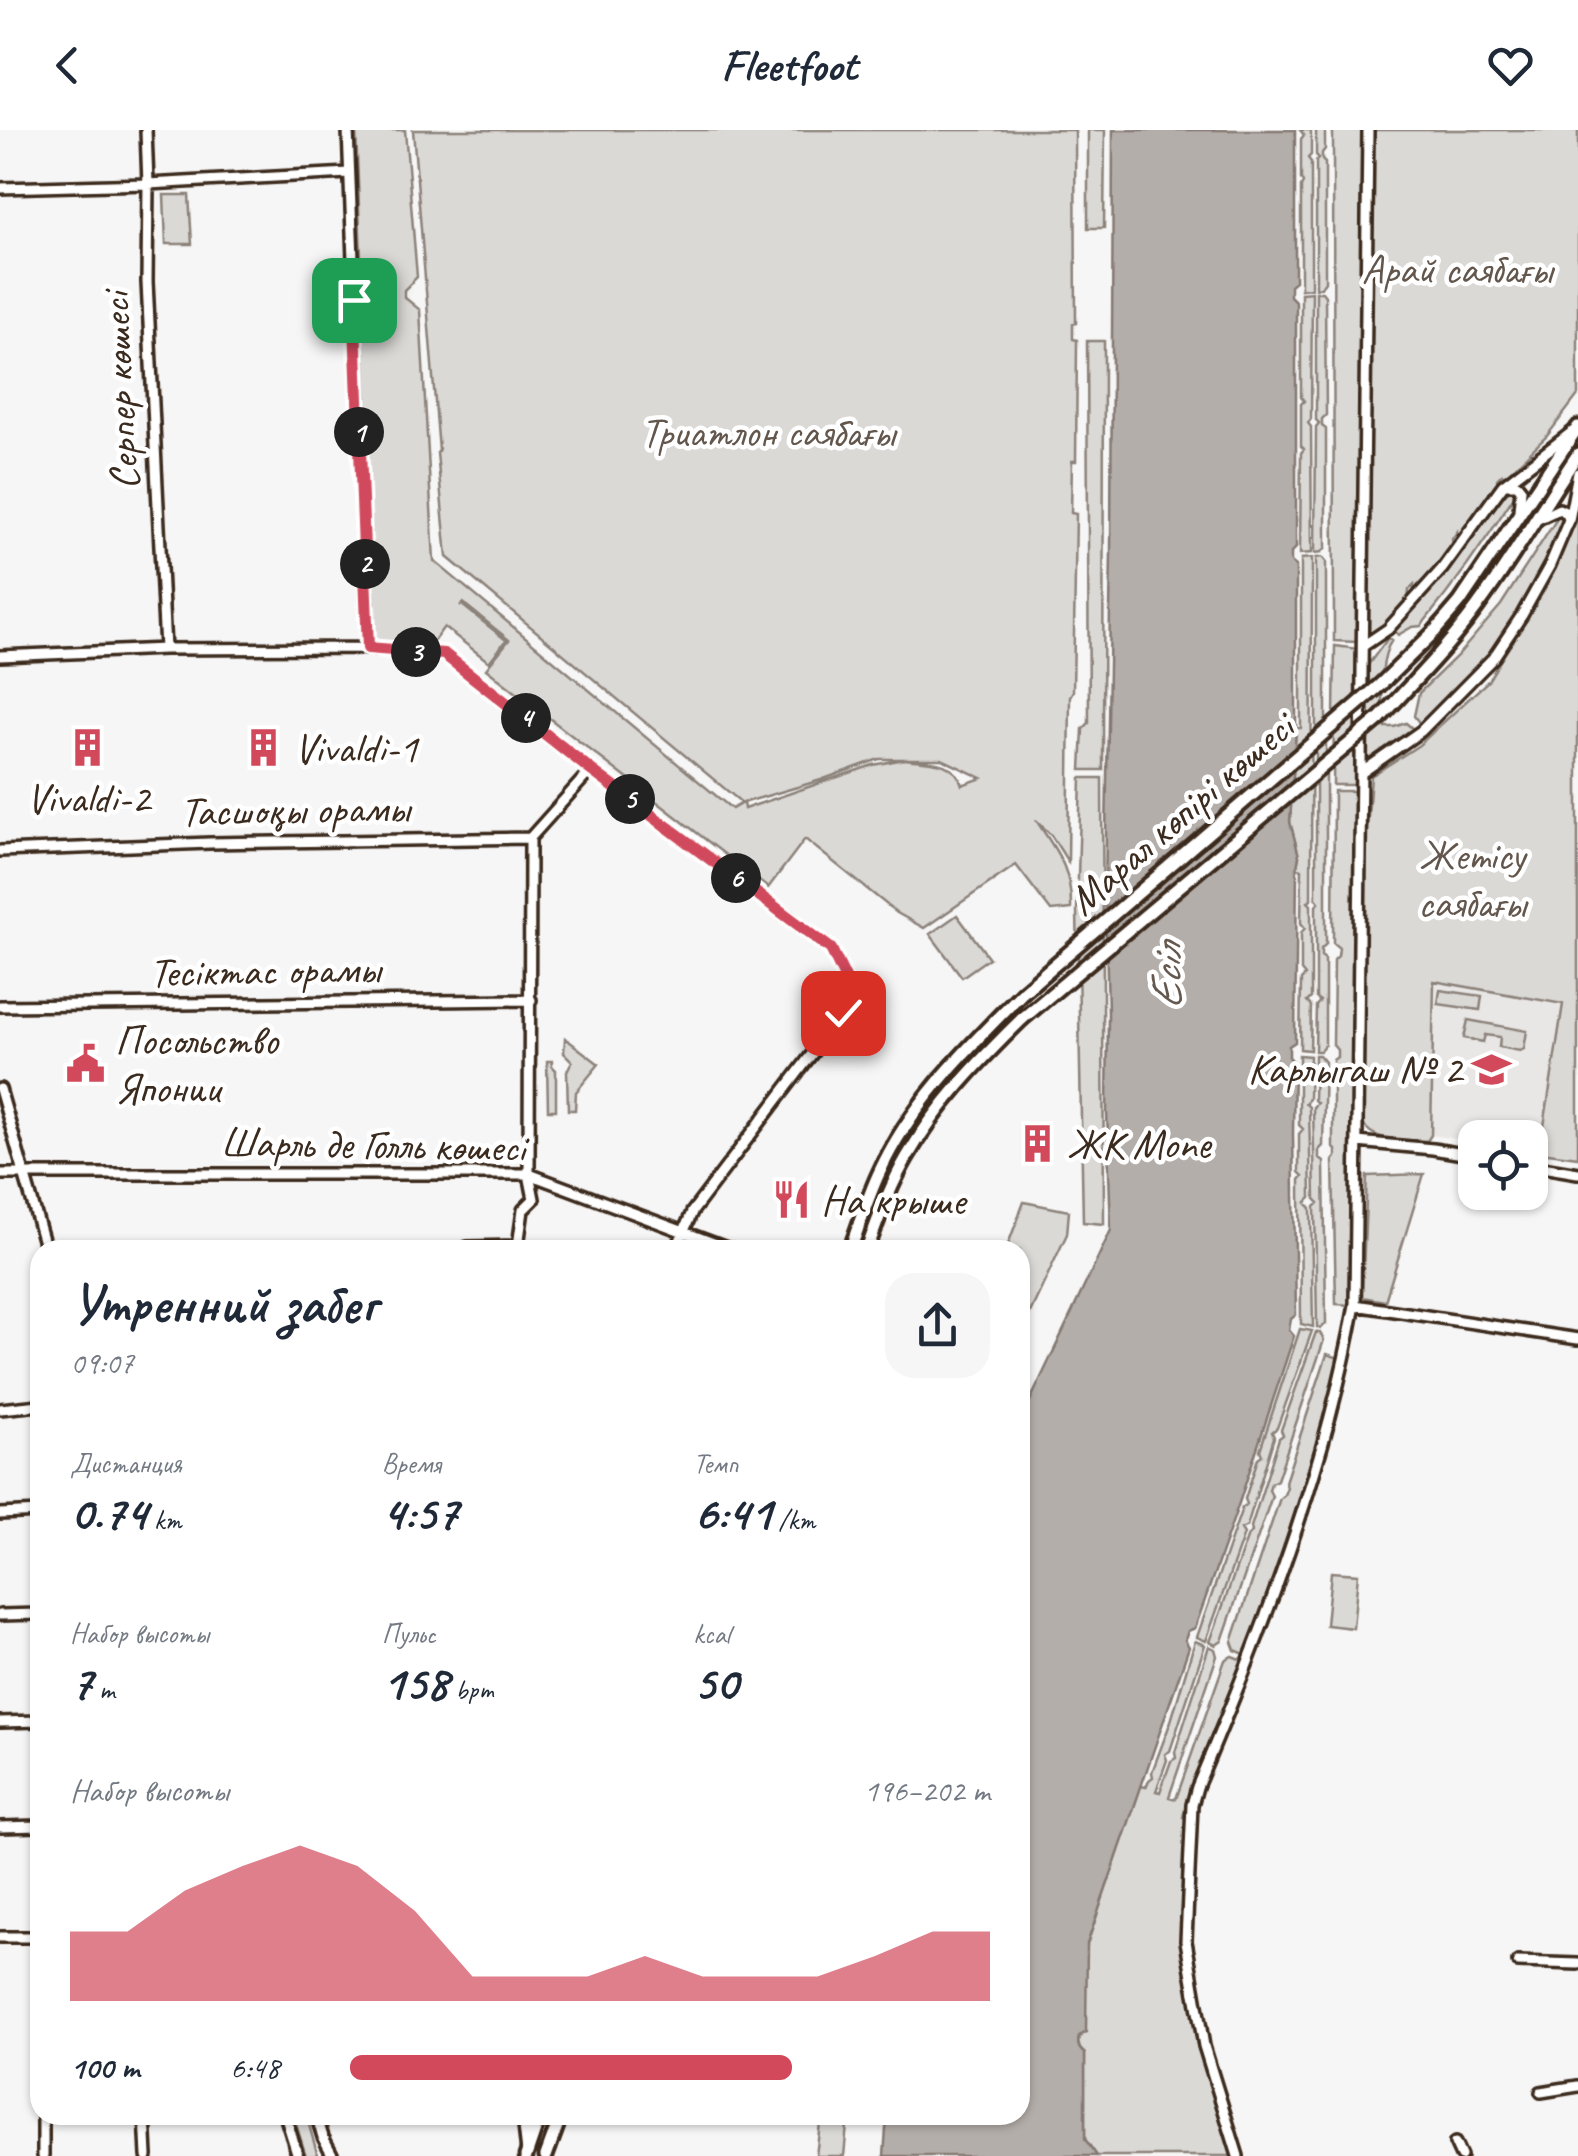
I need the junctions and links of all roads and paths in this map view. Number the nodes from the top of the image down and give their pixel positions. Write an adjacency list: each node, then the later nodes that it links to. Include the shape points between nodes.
1 (146, 130): 5 (street, Серпер көшесі)
2 (348, 130): 4 (street)
3 (1368, 130): 14 (street)
4 (349, 174): 5 (street); 15 (street)
5 (148, 184): 6 (street); 16 (street, Серпер көшесі)
6 (0, 188)
7 (1577, 428): 10 (street); 11 (main road, Марал көпірі көшесі)
8 (1578, 454): 12 (main road, Марал көпірі көшесі)
9 (1578, 474): 13 (street)
10 (1504, 485): 11 (street, via 1521,488); 14 (street, via 1442,569 1388,629)
11 (1518, 517): 37 (main road, Марал көпірі көшесі, bridge, via 1460,602 1380,685 1023,992 948,1070 881,1168)
12 (1536, 520): 13 (street, via 1559,509); 38 (main road, Марал көпірі көшесі, bridge, via 1468,620 1379,719 1022,1019 964,1078 907,1156)
13 (1570, 520): 19 (street, via 1494,657 1421,731)
14 (1362, 646): 19 (street)
15 (368, 648): 16 (street); 18 (street, via 444,654)
16 (165, 649): 17 (street)
17 (0, 656)
18 (591, 770): 20 (street); 32 (street, via 831,949 846,980 843,1013)
19 (1361, 773): 25 (street)
20 (530, 838): 21 (street, Тасшоқы орамы); 22 (street)
21 (0, 851)
22 (531, 1000): 23 (street, Тесіктас орамы); 31 (street)
23 (0, 1006)
24 (0, 1089): 28 (street)
25 (1357, 1142): 26 (street); 39 (street)
26 (1458, 1153)
27 (1548, 1168): 29 (street)
28 (24, 1173): 30 (street, Шарль де Голль көшесі); 31 (street, Шарль де Голль көшесі); 33 (street)
29 (1578, 1173)
30 (0, 1174)
31 (529, 1174): 32 (street, Шарль де Голль көшесі); 34 (street, via 534,1199 523,1210)
32 (683, 1230): 35 (street); 36 (street, Шарль де Голль көшесі)
33 (43, 1240)
34 (523, 1240)
35 (680, 1240)
36 (708, 1240)
37 (854, 1240)
38 (871, 1240)
39 (1355, 1304): 40 (street); 71 (street, via 1298,1524 1194,1796 1188,1953 1204,2046)
40 (1578, 1339)
41 (30, 1406): 42 (street)
42 (0, 1410)
43 (30, 1512): 44 (street)
44 (0, 1514)
45 (30, 1614): 46 (street)
46 (0, 1615)
47 (0, 1722): 48 (street)
48 (30, 1722)
49 (30, 1826): 50 (street)
50 (0, 1827)
51 (30, 1936): 52 (street)
52 (0, 1937)
53 (1518, 1962): 54 (street)
54 (1578, 1964)
55 (1578, 2086): 56 (street)
56 (1541, 2092)
57 (43, 2125): 66 (street)
58 (145, 2125): 67 (street)
59 (288, 2125): 68 (street)
60 (319, 2125): 69 (street)
61 (524, 2125): 65 (street)
62 (536, 2125): 65 (main road)
63 (557, 2125): 70 (main road)
64 (1455, 2142): 72 (street)
65 (526, 2154)
66 (44, 2156)
67 (146, 2156)
68 (298, 2156)
69 (332, 2156)
70 (546, 2156)
71 (1238, 2156)
72 (1461, 2156)

